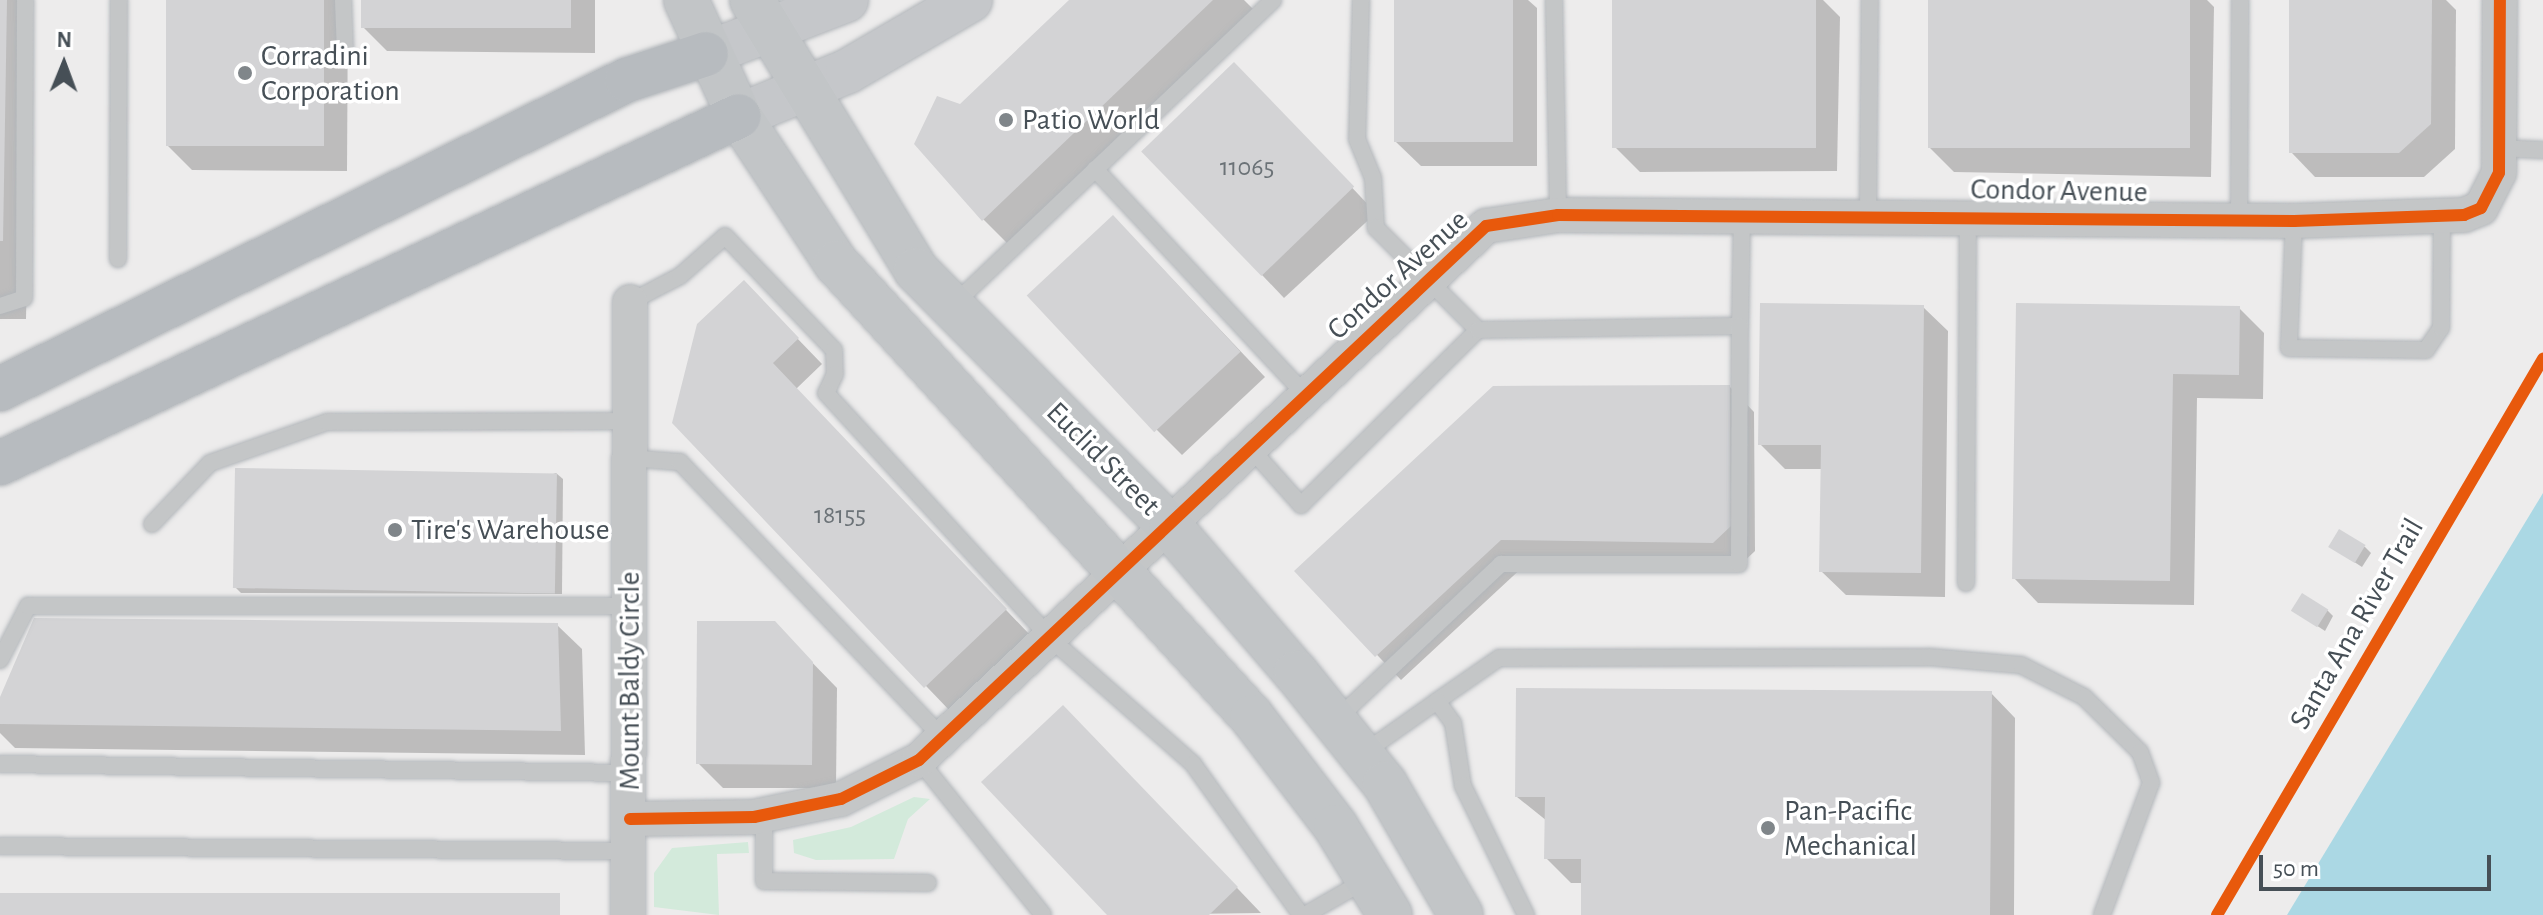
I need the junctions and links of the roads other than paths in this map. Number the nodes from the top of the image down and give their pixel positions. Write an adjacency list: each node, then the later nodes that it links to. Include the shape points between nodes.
1 (25, 0): 31 (lane, via 24,298)
2 (119, 0): 28 (lane)
3 (343, 0): 14 (lane)
4 (686, 0): 15 (main road, Euclid Street)
5 (846, 0): 13 (street)
6 (970, 0): 16 (street)
7 (1273, 0): 20 (lane)
8 (1361, 0): 29 (lane, via 1357,139 1373,178 1376,228)
9 (1554, 0): 23 (lane)
10 (1870, 0): 21 (lane)
11 (2240, 0): 26 (lane)
12 (2500, 0): 18 (street)
13 (760, 16): 15 (street); 16 (main road, Euclid Street)
14 (345, 51)
15 (706, 54): 17 (main road, Euclid Street); 35 (highway, via 627,80)
16 (802, 92): 17 (street); 32 (main road, Euclid Street, via 916,270)
17 (739, 116): 40 (highway); 43 (main road, Euclid Street, via 836,263)
18 (2500, 148): 19 (lane); 25 (street, via 2494,189 2481,208)
19 (2543, 150)
20 (1095, 169): 32 (lane); 36 (lane)
21 (1868, 213): 22 (street, Condor Avenue); 24 (street, Condor Avenue)
22 (1742, 214): 23 (street, Condor Avenue); 33 (lane)
23 (1558, 215): 29 (street, Condor Avenue, via 1486,226)
24 (1968, 216): 26 (street, Condor Avenue); 44 (lane)
25 (2453, 217): 27 (street, Condor Avenue); 27 (lane, via 2441,328 2426,350 2289,348)
26 (2239, 220): 27 (street, Condor Avenue)
27 (2294, 221)
28 (118, 259)
29 (1425, 279): 34 (lane); 36 (street, Condor Avenue)
30 (630, 302): 37 (street, Mount Baldy Circle); 46 (lane, via 680,276 725,236 834,350 835,374 826,393)
31 (0, 306)
32 (952, 306): 42 (main road, Euclid Street)
33 (1740, 326): 34 (lane); 49 (lane, via 1739,564 1501,564)
34 (1478, 330): 38 (lane, via 1301,505)
35 (0, 389)
36 (1307, 396): 38 (street, Condor Avenue)
37 (631, 421): 39 (street, Mount Baldy Circle); 41 (lane, via 327,422 210,463)
38 (1252, 450): 42 (street, Condor Avenue)
39 (630, 458): 45 (street, Mount Baldy Circle); 50 (lane, via 680,462)
40 (0, 463)
41 (152, 524)
42 (1172, 529): 43 (street, Condor Avenue); 49 (main road, Euclid Street)
43 (1122, 576): 46 (street, Condor Avenue); 57 (main road, Euclid Street, via 1252,717)
44 (1966, 583)
45 (630, 606): 47 (lane, via 28,606); 52 (street, Mount Baldy Circle)
46 (1052, 640): 50 (street, Condor Avenue); 60 (lane, via 1193,764)
47 (0, 660)
48 (1437, 701): 49 (lane); 62 (lane, via 1453,723 1463,786); 63 (lane, via 1499,658 1929,657 2021,665 2084,697 2140,752 2151,783)
49 (1349, 737): 61 (main road, Euclid Street)
50 (931, 749): 53 (street, Condor Avenue, via 841,799); 58 (lane)
51 (0, 764): 52 (lane)
52 (630, 773): 54 (street, Mount Baldy Circle)
53 (764, 815): 54 (street, Condor Avenue); 56 (lane, via 764,881)
54 (629, 835): 55 (lane); 59 (street, Mount Baldy Circle)
55 (0, 846)
56 (928, 883)
57 (1379, 897): 60 (lane)
58 (1036, 911)
59 (628, 915)
60 (1303, 915)
61 (1461, 915)
62 (1526, 915)
63 (2102, 915)

